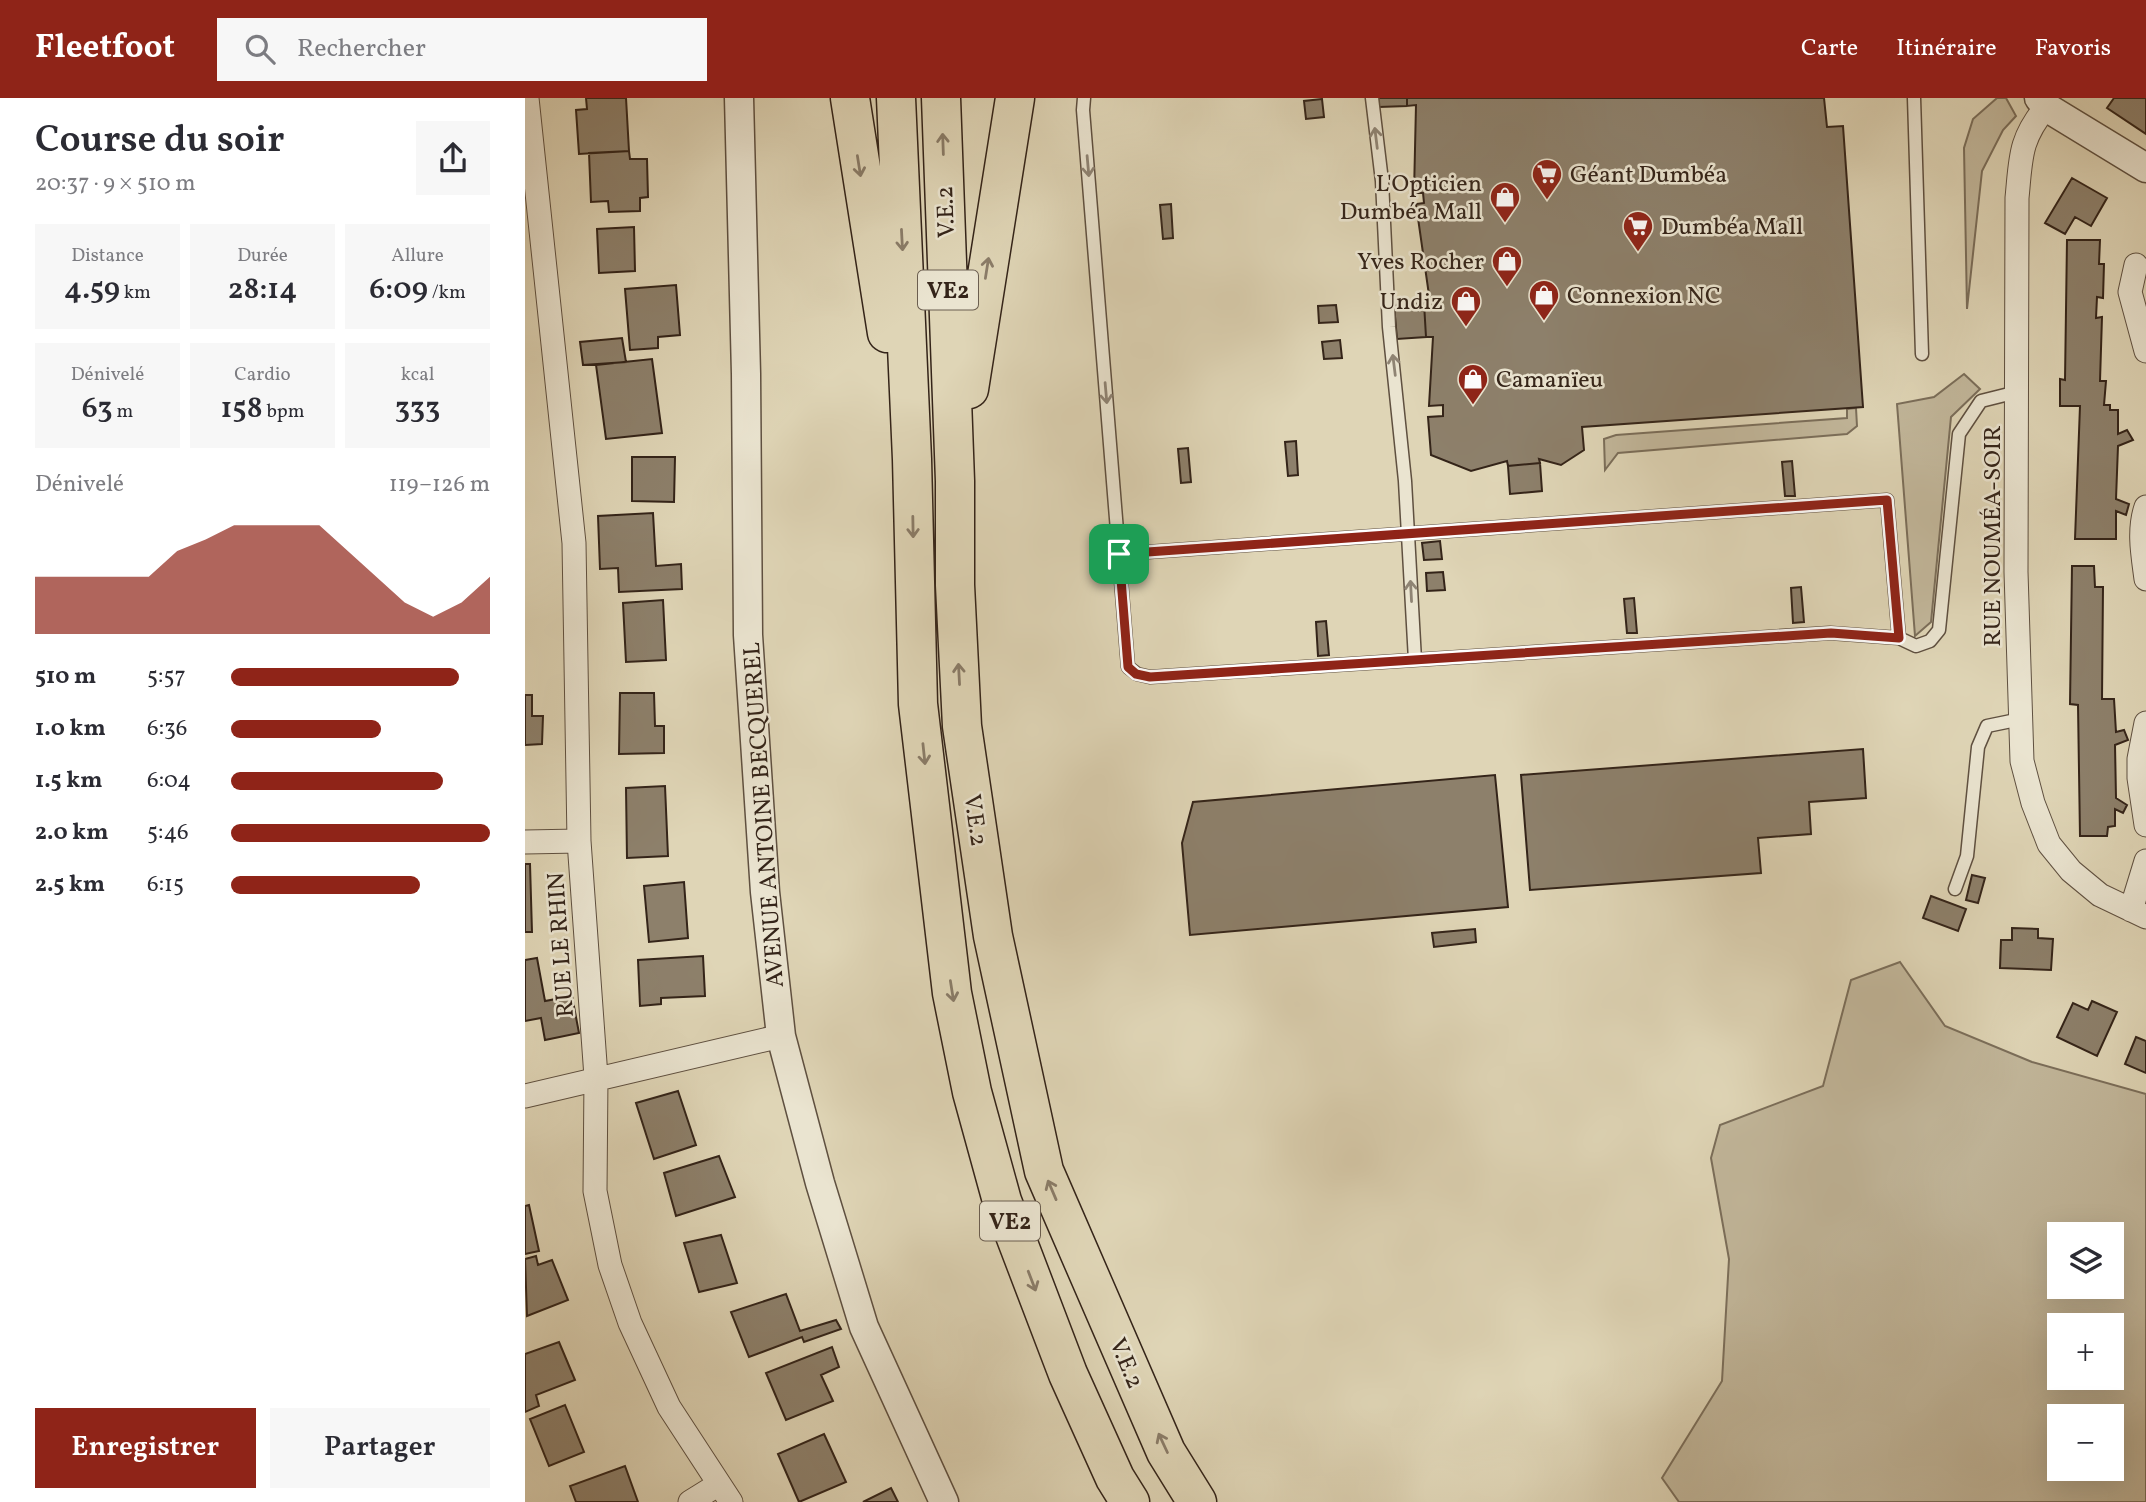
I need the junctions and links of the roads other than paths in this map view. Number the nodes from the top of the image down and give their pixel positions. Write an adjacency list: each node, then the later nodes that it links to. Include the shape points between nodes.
1 (527, 98): 27 (street, RUE LE RHIN, via 574,543)
2 (740, 98): 32 (street, AVENUE ANTOINE BECQUEREL, via 748,635 765,892)
3 (850, 98): 16 (highway, one-way to 16, via 879,294)
4 (896, 98): 16 (highway, V.E.2 / VE2, one-way to 16)
5 (941, 98): 17 (highway, V.E.2 / VE2, one-way to 5)
6 (1015, 98): 17 (highway, one-way to 6)
7 (1084, 98): 20 (lane, one-way to 20)
8 (1372, 98): 19 (lane, one-way to 8)
9 (1914, 98): 14 (lane)
10 (2042, 102): 11 (street); 15 (street, RUE NOUMÉA-SOIR, via 2021,153 2017,198)
11 (2146, 168)
12 (2136, 265): 13 (street, via 2130,292)
13 (2146, 351)
14 (1922, 354)
15 (2017, 392): 22 (lane, via 1981,401 1959,434 1939,630 1930,641 1916,646); 24 (street, RUE NOUMÉA-SOIR)
16 (912, 459): 38 (highway, V.E.2 / VE2, one-way to 38, via 918,704 944,936 969,1080 1007,1214 1068,1374)
17 (955, 481): 39 (highway, V.E.2 / VE2, one-way to 17, via 1166,1452 1044,1171 993,936 962,726)
18 (2146, 507): 21 (street, via 2142,549)
19 (1408, 533): 20 (lane); 22 (lane, via 1887,500); 23 (lane, one-way to 19)
20 (1119, 554): 23 (lane, via 1128,667 1136,674 1150,677)
21 (2146, 579)
22 (1899, 638): 23 (lane, via 1831,633)
23 (1415, 660)
24 (2021, 719): 30 (lane, via 1987,726 1978,747 1967,856); 31 (street, RUE NOUMÉA-SOIR, via 2022,761 2049,844 2071,871 2100,895)
25 (2146, 723): 26 (street, via 2139,778)
26 (2146, 825)
27 (579, 841): 28 (street); 33 (street, RUE LE RHIN)
28 (525, 842)
29 (2146, 861): 31 (street)
30 (1955, 889)
31 (2138, 913)
32 (781, 1035): 33 (street); 37 (street, AVENUE ANTOINE BECQUEREL, via 864,1327)
33 (596, 1077): 34 (street); 35 (street, RUE LE RHIN, via 595,1191 610,1265 630,1323 669,1407)
34 (525, 1096)
35 (725, 1493): 36 (street)
36 (691, 1502)
37 (944, 1502)
38 (1130, 1502)
39 (1197, 1502)

